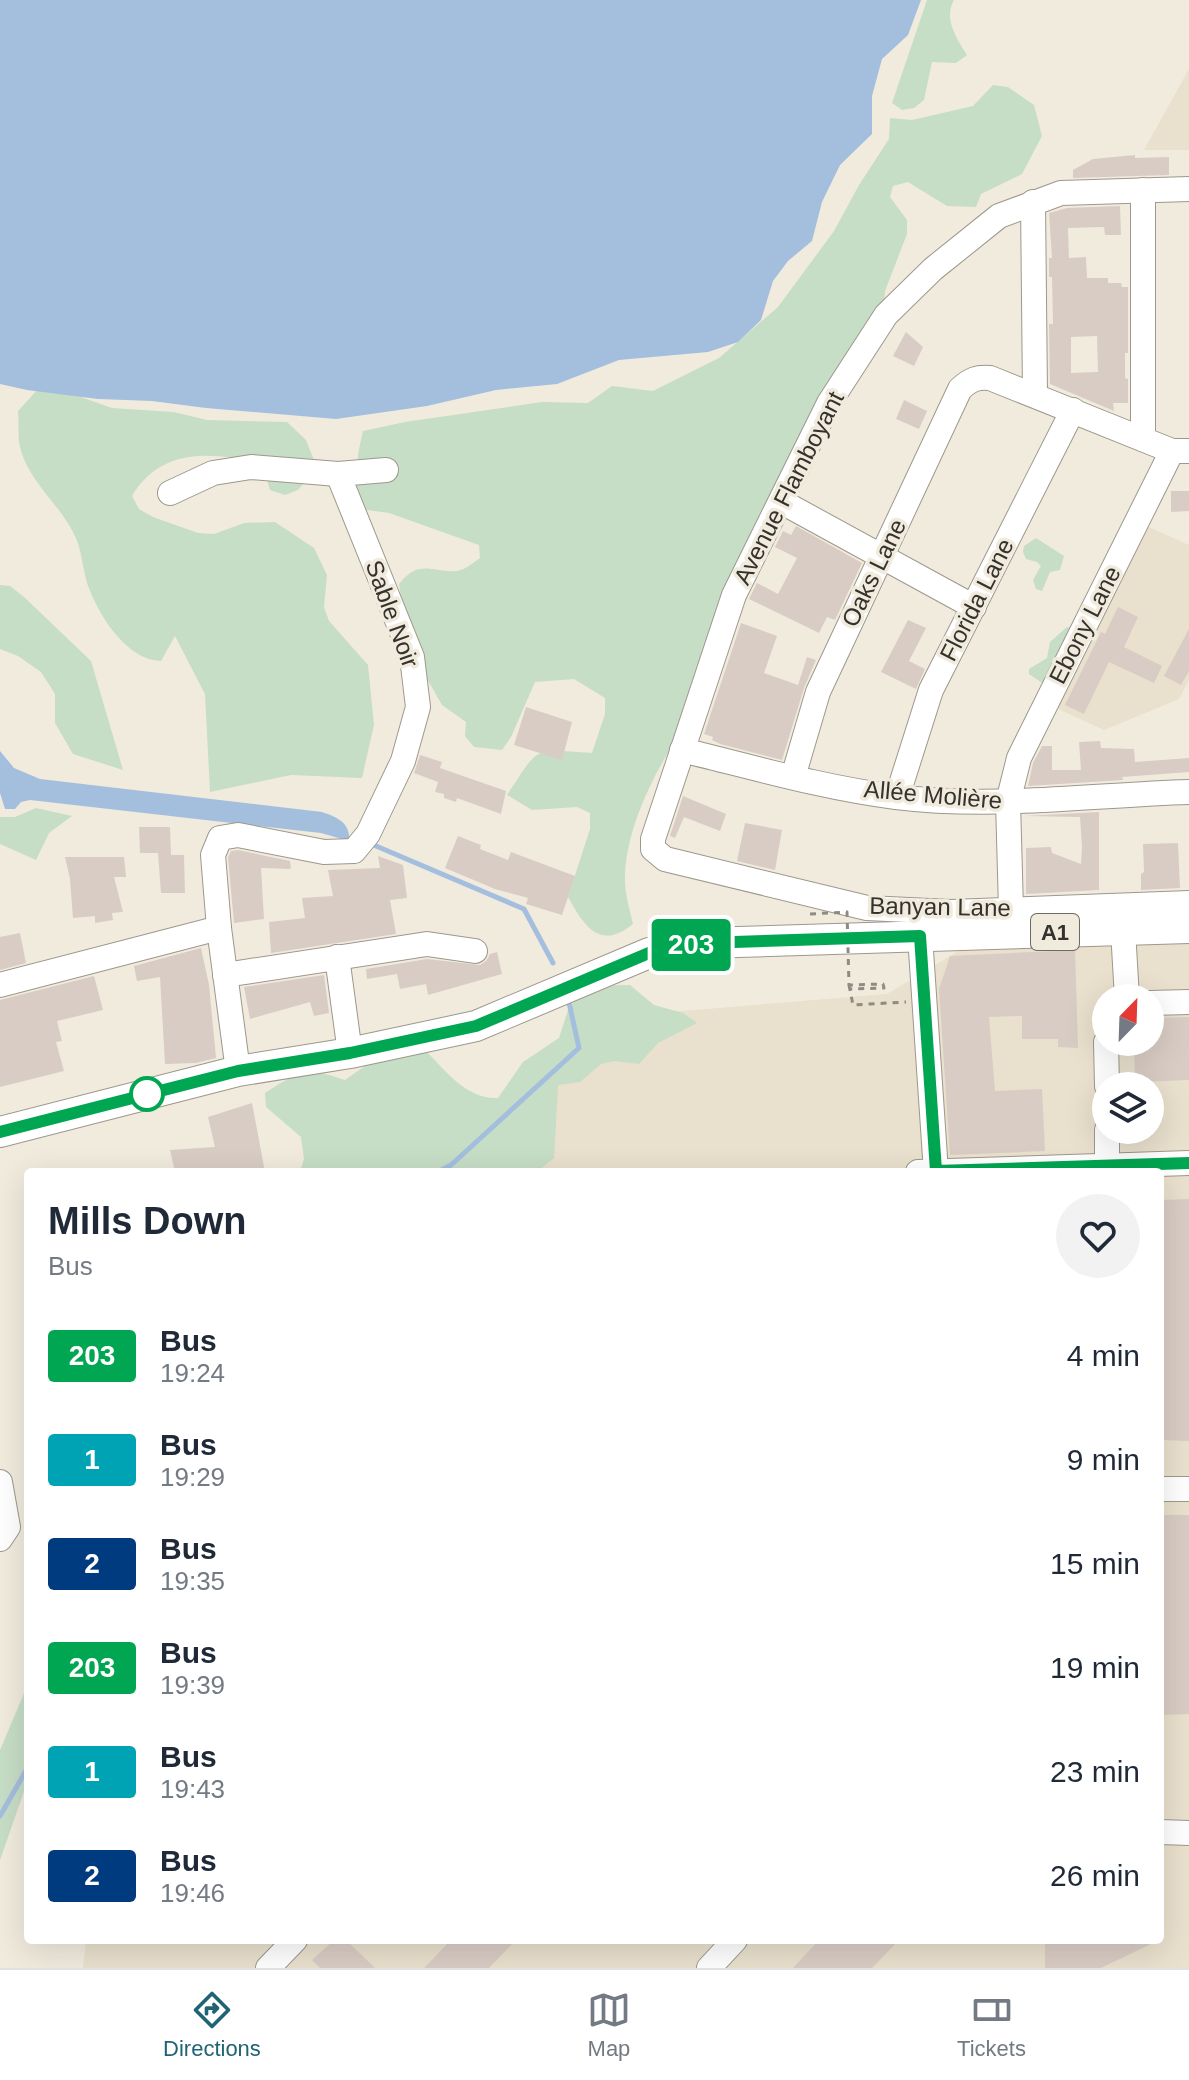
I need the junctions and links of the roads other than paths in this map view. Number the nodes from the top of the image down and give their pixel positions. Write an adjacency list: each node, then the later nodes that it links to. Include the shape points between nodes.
1 (1189, 189): 2 (street, Avenue Flamboyant)
2 (1143, 190): 3 (street, Avenue Flamboyant, via 1061,193); 6 (street)
3 (1033, 202): 4 (street); 11 (street, Avenue Flamboyant, via 999,216 886,315 829,403)
4 (1035, 394): 5 (street); 12 (street, Oaks Lane, via 990,378 974,379 960,389)
5 (1073, 410): 6 (street); 13 (street, Florida Lane)
6 (1143, 439): 7 (street)
7 (1180, 451): 18 (street, Ebony Lane, via 1019,758)
8 (386, 470): 9 (street)
9 (338, 474): 10 (street, via 251,467 213,473); 22 (street, Sable Noir, via 412,657 418,707 403,761 368,834 354,851 324,852 238,835 220,838 213,855)
10 (170, 493)
11 (782, 502): 12 (street); 14 (street, Avenue Flamboyant, via 734,595)
12 (883, 556): 13 (street); 15 (street, Oaks Lane, via 818,692)
13 (974, 607): 17 (street, Florida Lane, via 931,690)
14 (682, 750): 15 (street, Allée Molière); 19 (street, Avenue Flamboyant)
15 (793, 777): 17 (street, Allée Molière)
16 (1189, 792): 18 (street, Allée Molière)
17 (897, 797): 18 (street, Allée Molière)
18 (1008, 802): 21 (street, Ebony Lane)
19 (653, 849): 21 (street, Banyan Lane, via 665,859 867,908)
20 (1189, 903): 21 (street, Banyan Lane)
21 (1011, 909)
22 (219, 928): 28 (street, Sable Noir); 30 (street)
23 (1189, 928): 24 (main road, A1)
24 (1123, 930): 25 (main road, A1); 29 (street)
25 (920, 936): 33 (main road, A1, via 704,943 649,953 476,1026); 39 (street)
26 (475, 951): 27 (street, via 427,944)
27 (337, 957): 28 (street); 33 (street)
28 (225, 975): 34 (street, Sable Noir)
29 (1126, 984)
30 (0, 985)
31 (1189, 1002): 32 (street)
32 (1164, 1003)
33 (350, 1053): 34 (main road, A1)
34 (238, 1071): 35 (main road, A1)
35 (0, 1132)
36 (1107, 1144): 38 (street)
37 (1189, 1163): 38 (street)
38 (1107, 1166): 40 (street)
39 (936, 1168)
40 (1050, 1168)
41 (0, 1482): 44 (street, via 8,1527)
42 (1164, 1489): 43 (street)
43 (1189, 1489)
44 (0, 1539)
45 (1164, 1832): 46 (street)
46 (1189, 1833)
47 (291, 1944): 49 (street)
48 (731, 1944): 50 (street)
49 (268, 1968)
50 (709, 1968)

